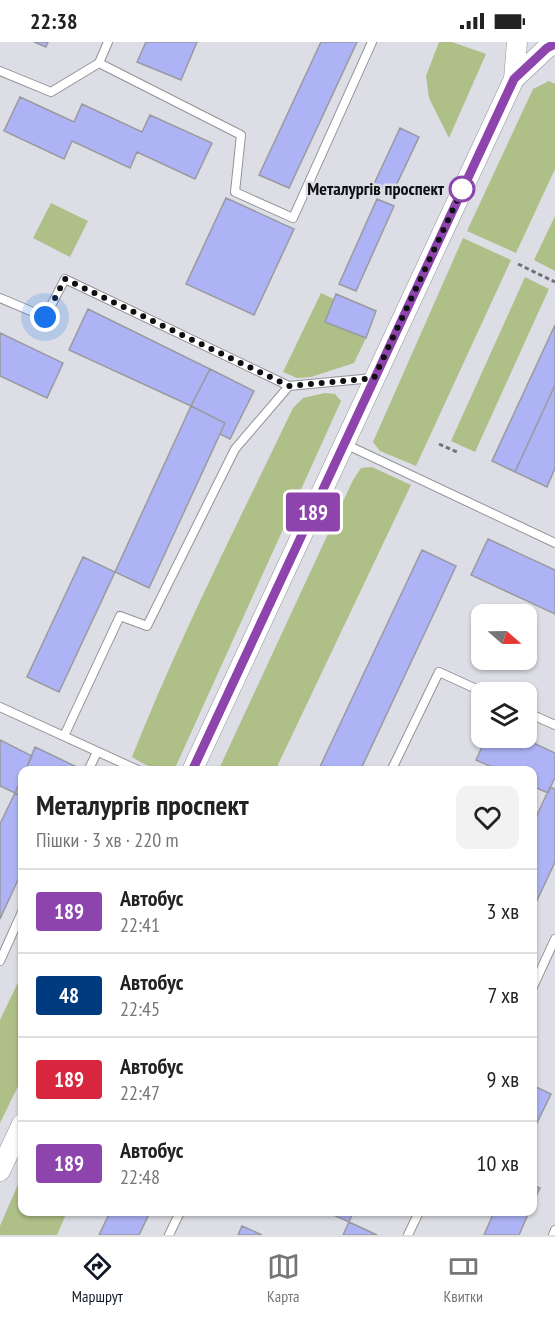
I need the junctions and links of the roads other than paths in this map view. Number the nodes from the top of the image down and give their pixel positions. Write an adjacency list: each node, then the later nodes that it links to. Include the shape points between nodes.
1 (108, 42): 5 (lane)
2 (372, 42): 5 (lane, via 293,218 235,192 241,135)
3 (517, 42): 7 (street)
4 (555, 44): 7 (street)
5 (99, 63): 6 (lane, via 51,92)
6 (0, 71)
7 (514, 79): 9 (street)
8 (0, 298): 10 (lane, via 45,317 65,279)
9 (374, 378): 10 (lane); 11 (street)
10 (289, 386): 17 (lane, via 235,449 147,626 120,616)
11 (345, 444): 12 (lane); 21 (street)
12 (555, 543)
13 (471, 687): 22 (lane, via 439,672)
14 (0, 707): 17 (lane)
15 (537, 717): 16 (lane)
16 (555, 725)
17 (64, 736): 18 (lane)
18 (97, 752): 19 (lane); 20 (lane)
19 (90, 766)
20 (129, 766)
21 (194, 766)
22 (393, 766)
23 (18, 921): 25 (lane)
24 (555, 939): 26 (lane)
25 (0, 961)
26 (537, 978)
27 (18, 1131): 28 (street)
28 (2, 1159)
29 (178, 1216): 32 (lane)
30 (417, 1216): 33 (lane)
31 (555, 1230): 34 (lane)
32 (170, 1235)
33 (408, 1235)
34 (553, 1235)

